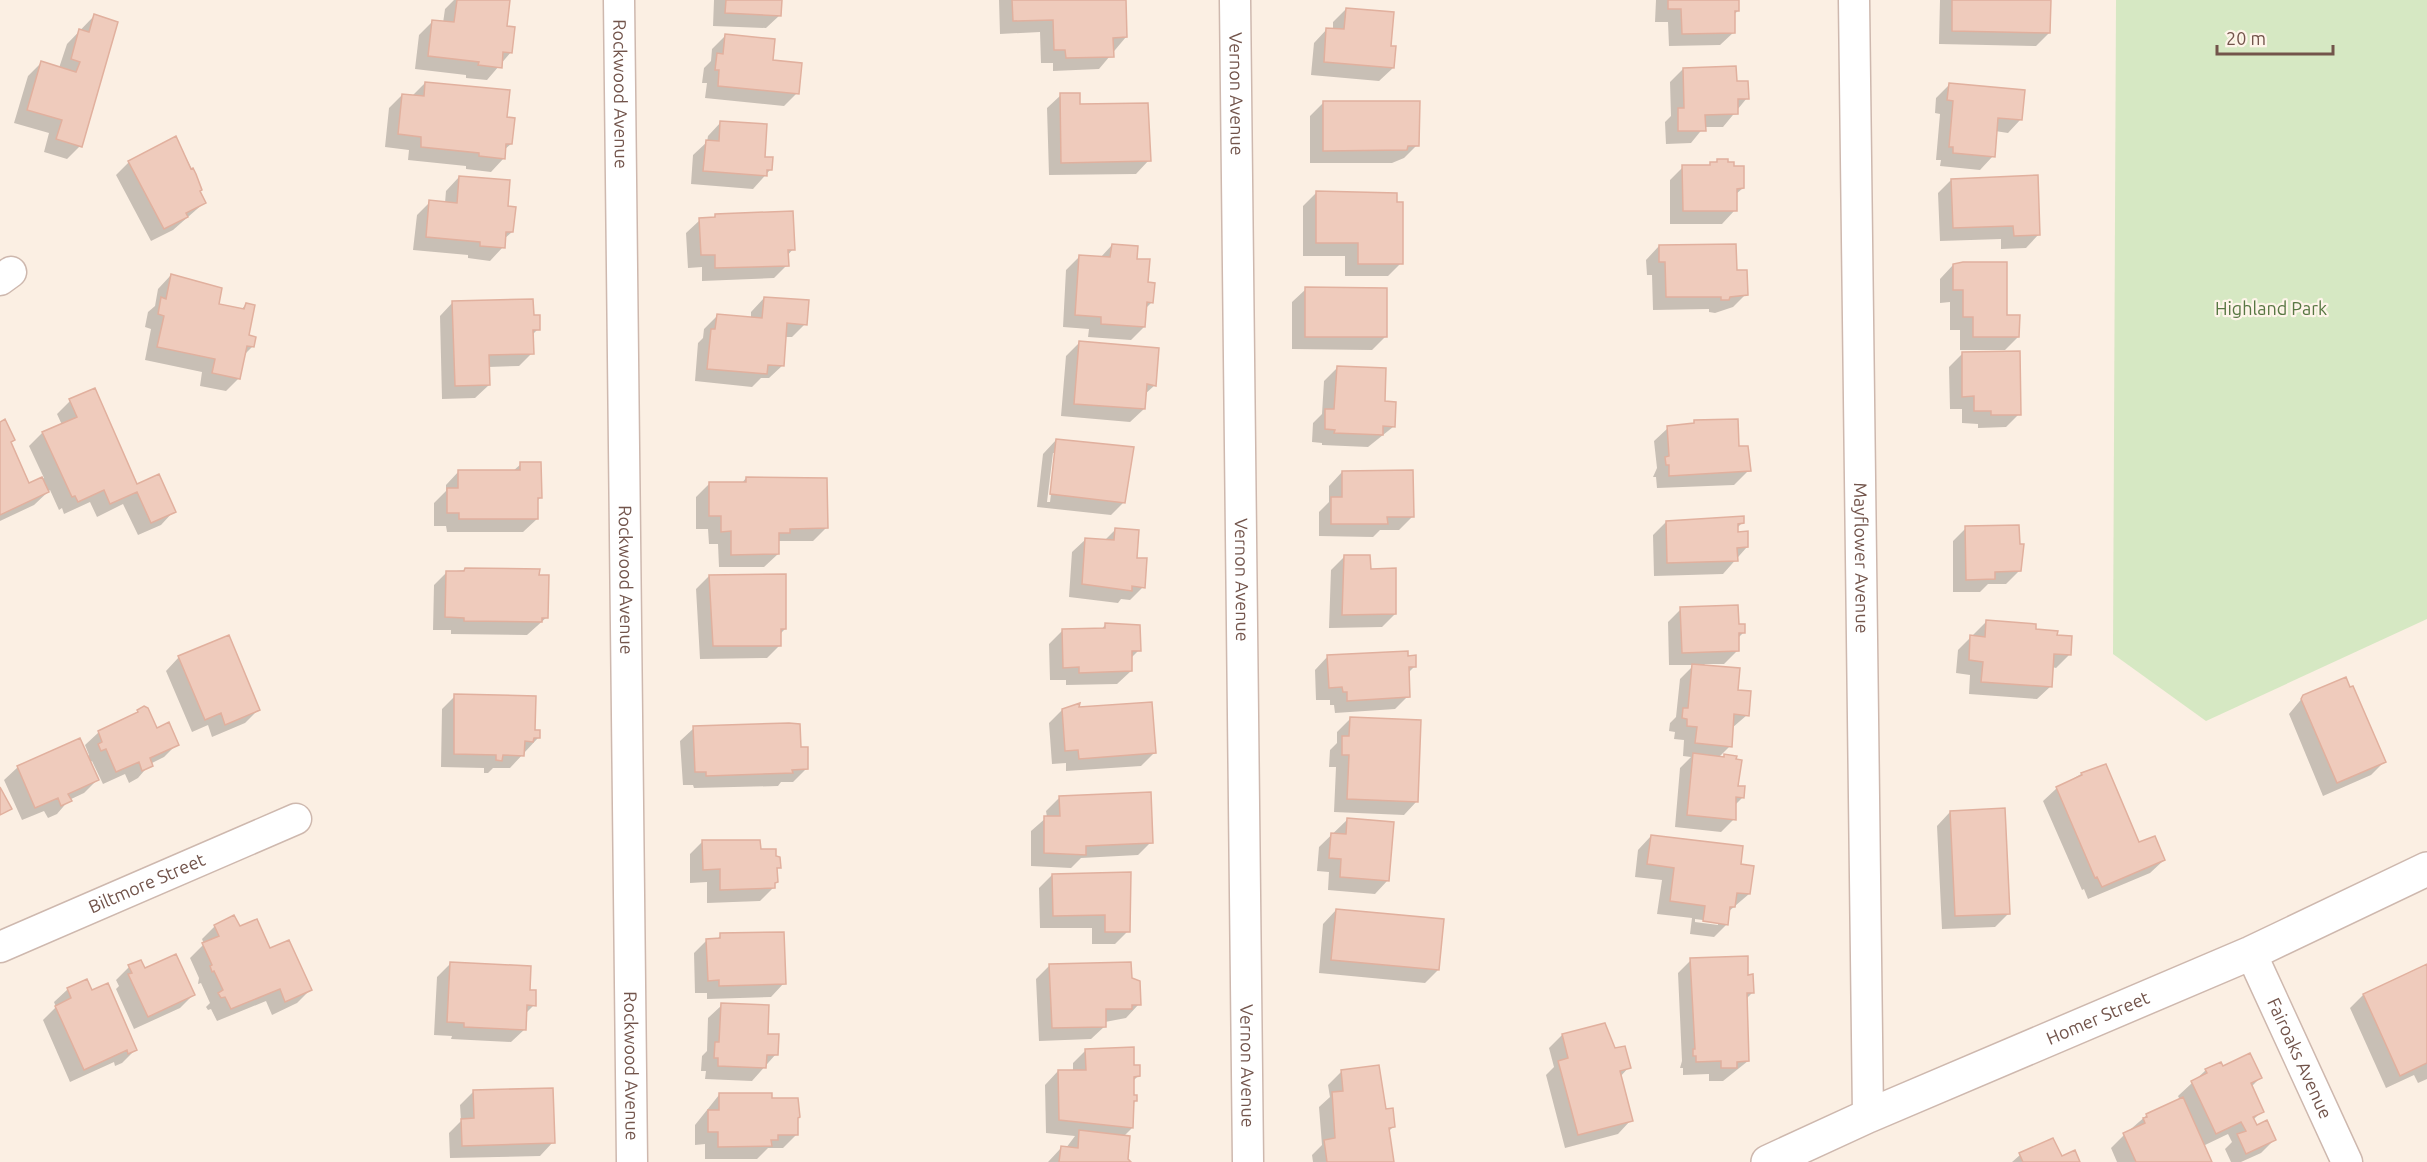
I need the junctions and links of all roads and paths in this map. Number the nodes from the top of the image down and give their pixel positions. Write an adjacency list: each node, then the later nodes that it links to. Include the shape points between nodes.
1 (619, 0): 9 (street, Rockwood Avenue)
2 (1234, 0): 10 (street, Vernon Avenue)
3 (1854, 0): 8 (street, Mayflower Avenue)
4 (296, 819): 6 (street, Biltmore Street)
5 (2427, 869): 7 (street, Homer Street)
6 (0, 947)
7 (2251, 953): 8 (street, Homer Street); 12 (street, Fairoaks Avenue)
8 (1868, 1116): 11 (street, Homer Street)
9 (632, 1162)
10 (1248, 1162)
11 (1768, 1162)
12 (2347, 1162)

